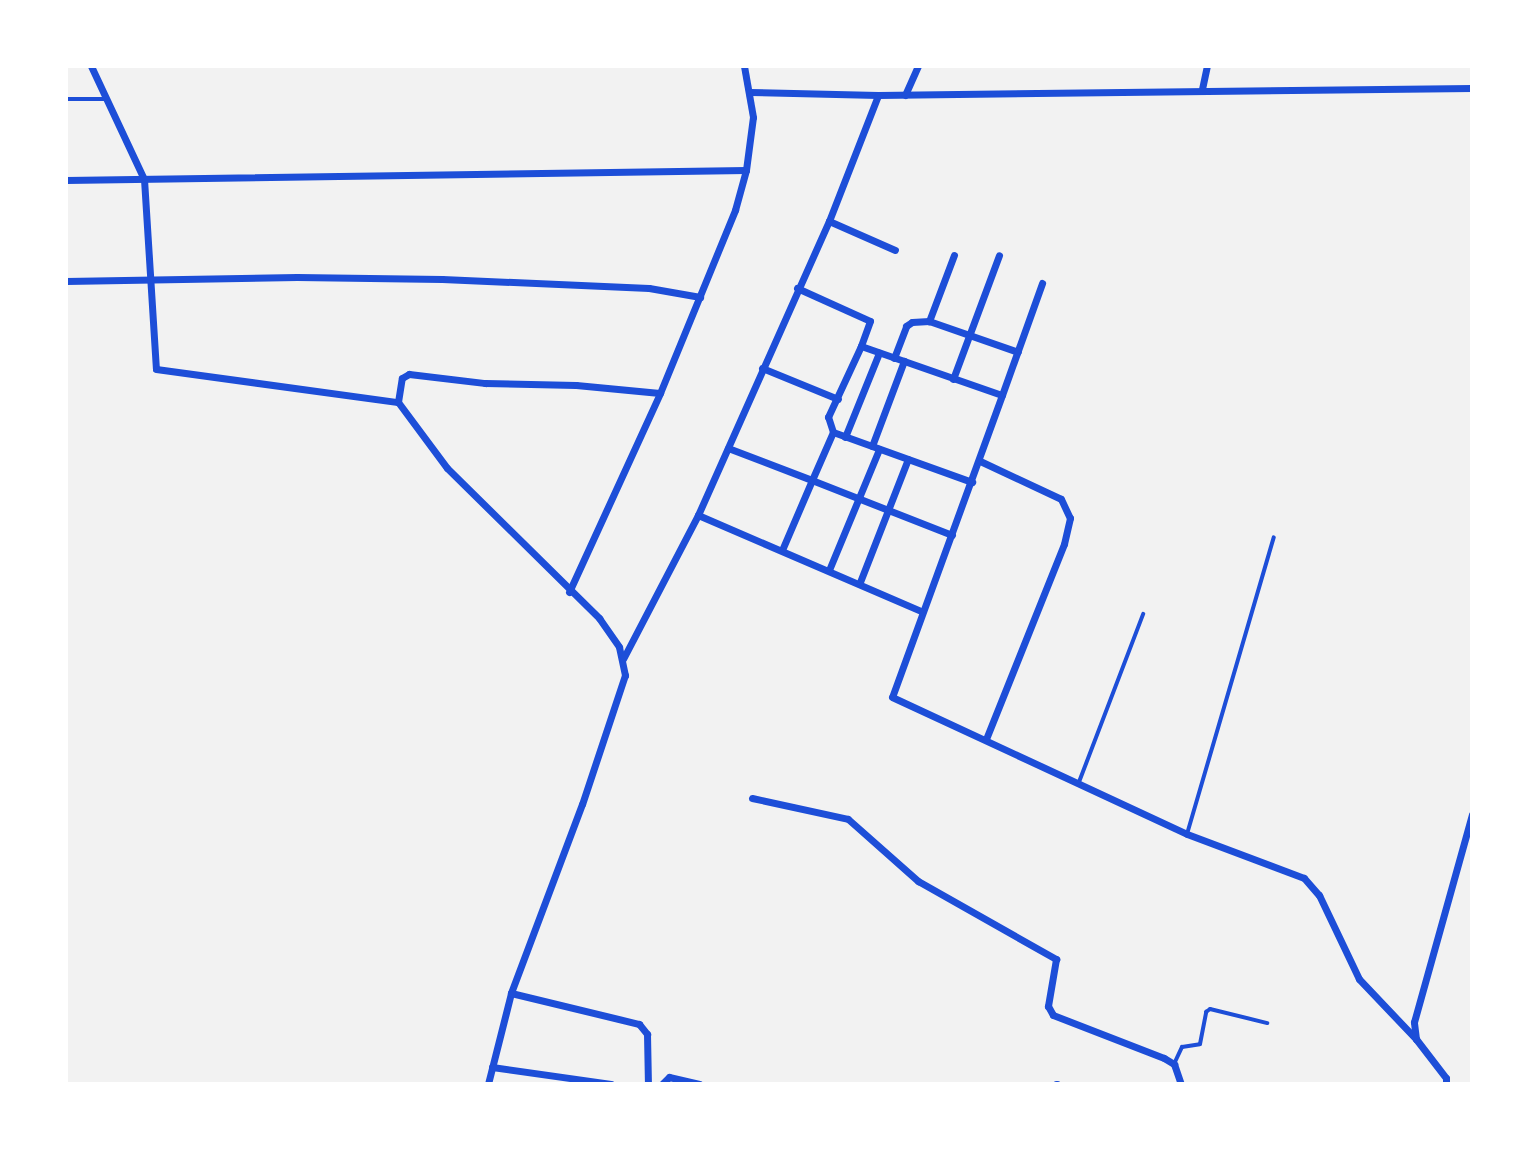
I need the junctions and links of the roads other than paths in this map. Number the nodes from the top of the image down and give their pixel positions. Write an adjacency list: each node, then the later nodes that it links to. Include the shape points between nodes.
1 (91, 66): 11 (street)
2 (744, 66): 7 (street)
3 (918, 66): 9 (street)
4 (1207, 66): 6 (street)
5 (1472, 88): 6 (street)
6 (1202, 89): 9 (street)
7 (750, 92): 8 (street); 12 (street, via 753,117)
8 (878, 95): 9 (street); 15 (street)
9 (905, 95)
10 (66, 99): 11 (lane)
11 (107, 99): 13 (street)
12 (746, 170): 13 (street); 23 (street)
13 (144, 179): 14 (street); 19 (street)
14 (66, 180)
15 (829, 221): 16 (street); 22 (street)
16 (895, 250)
17 (954, 255): 24 (street)
18 (999, 255): 25 (street)
19 (152, 279): 20 (street); 23 (street, via 442,279 649,288); 36 (street, via 156,369)
20 (66, 281)
21 (1042, 283): 27 (street)
22 (797, 288): 26 (street, via 870,321); 31 (street)
23 (700, 297): 33 (street)
24 (929, 321): 25 (street); 29 (street, via 906,326)
25 (969, 334): 27 (street); 32 (street)
26 (861, 346): 28 (street); 35 (street)
27 (1018, 352): 34 (street)
28 (879, 353): 29 (street); 38 (street)
29 (894, 358): 30 (street)
30 (904, 361): 32 (street); 40 (street)
31 (762, 368): 35 (street); 39 (street)
32 (953, 379): 34 (street)
33 (660, 393): 36 (street, via 409,374 402,378); 53 (street)
34 (1002, 395): 42 (street)
35 (838, 399): 37 (street, via 828,417)
36 (398, 402): 53 (street, via 447,468)
37 (833, 432): 38 (street); 43 (street)
38 (845, 437): 40 (street)
39 (728, 448): 43 (street); 47 (street)
40 (875, 448): 41 (street); 45 (street)
41 (908, 459): 44 (street); 46 (street)
42 (980, 461): 44 (street); 57 (street, via 1061,499 1070,518)
43 (812, 480): 45 (street); 50 (street)
44 (972, 482): 48 (street)
45 (859, 498): 46 (street); 51 (street)
46 (890, 510): 48 (street); 52 (street)
47 (698, 515): 50 (street); 56 (street)
48 (952, 535): 54 (street)
49 (1274, 537): 61 (lane)
50 (782, 550): 51 (street)
51 (829, 570): 52 (street)
52 (860, 582): 54 (street)
53 (569, 592): 56 (street, via 599,618)
54 (921, 611): 57 (street, via 892,697)
55 (1143, 614): 58 (lane)
56 (623, 659): 62 (street, via 625,675 582,804)
57 (986, 739): 58 (street)
58 (1079, 782): 61 (street)
59 (752, 798): 65 (street, via 848,819 918,881 1056,959 1048,1006 1053,1015)
60 (1472, 814): 64 (street, via 1424,981 1414,1022)
61 (1187, 834): 64 (street, via 1304,878 1319,895 1359,979)
62 (511, 993): 66 (street); 69 (street, via 639,1024 647,1034)
63 (1267, 1023): 65 (lane, via 1210,1009 1200,1044 1182,1047)
64 (1416, 1039): 73 (street)
65 (1174, 1064): 72 (street)
66 (492, 1067): 67 (street); 68 (street)
67 (488, 1084)
68 (611, 1084)
69 (648, 1084)
70 (662, 1084): 71 (street, via 669,1077)
71 (699, 1084)
72 (1181, 1084)
73 (1446, 1084)

